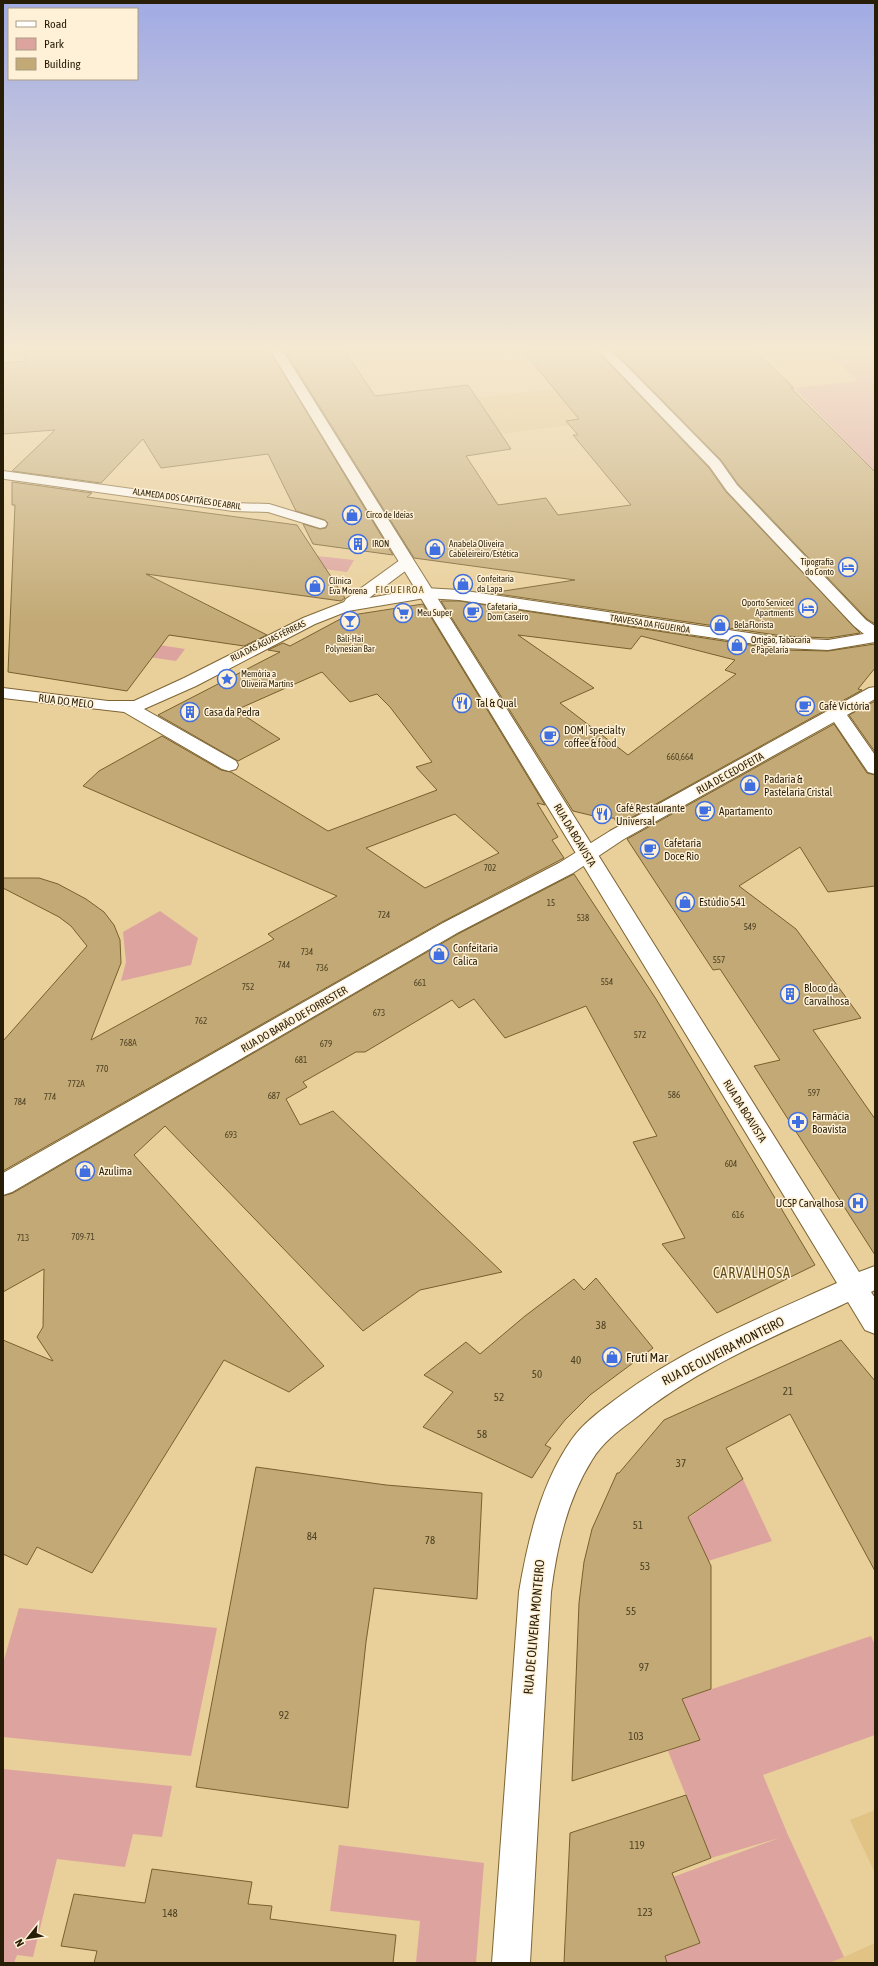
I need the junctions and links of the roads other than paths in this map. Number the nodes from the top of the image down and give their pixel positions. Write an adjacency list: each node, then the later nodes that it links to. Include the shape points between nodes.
1 (331, 440): 5 (street, RUA DA BOAVISTA)
2 (691, 440): 8 (street, via 715,464 732,488 860,623)
3 (5, 475): 4 (street, ALAMEDA DOS CAPITÃES DE ABRIL, via 233,507 270,508)
4 (320, 524)
5 (406, 563): 6 (street, RUA DA BOAVISTA); 7 (street, RUA DAS ÁGUAS FÉRREAS)
6 (425, 593): 7 (street, RUA DAS ÁGUAS FÉRREAS); 9 (street, TRAVESSA DA FIGUEIRÔA, via 796,645 828,644); 16 (street, RUA DA BOAVISTA)
7 (344, 608): 12 (street, RUA DAS ÁGUAS FÉRREAS, via 309,621 152,700)
8 (875, 634)
9 (875, 637)
10 (875, 692): 13 (street, RUA DE CEDOFEITA)
11 (3, 693): 12 (street, RUA DO MELO)
12 (128, 707): 14 (street)
13 (837, 714): 15 (street); 16 (street, RUA DE CEDOFEITA)
14 (229, 765)
15 (875, 768)
16 (586, 854): 17 (street, RUA DO BARÃO DE FORRESTER, via 566,868 450,928); 18 (street, RUA DA BOAVISTA)
17 (3, 1185)
18 (864, 1283): 19 (street, RUA DA BOAVISTA); 20 (street, RUA DE OLIVEIRA MONTEIRO, via 695,1362 657,1385 605,1425 583,1448 565,1479 550,1514 542,1544 535,1592)
19 (875, 1322)
20 (511, 1963)

